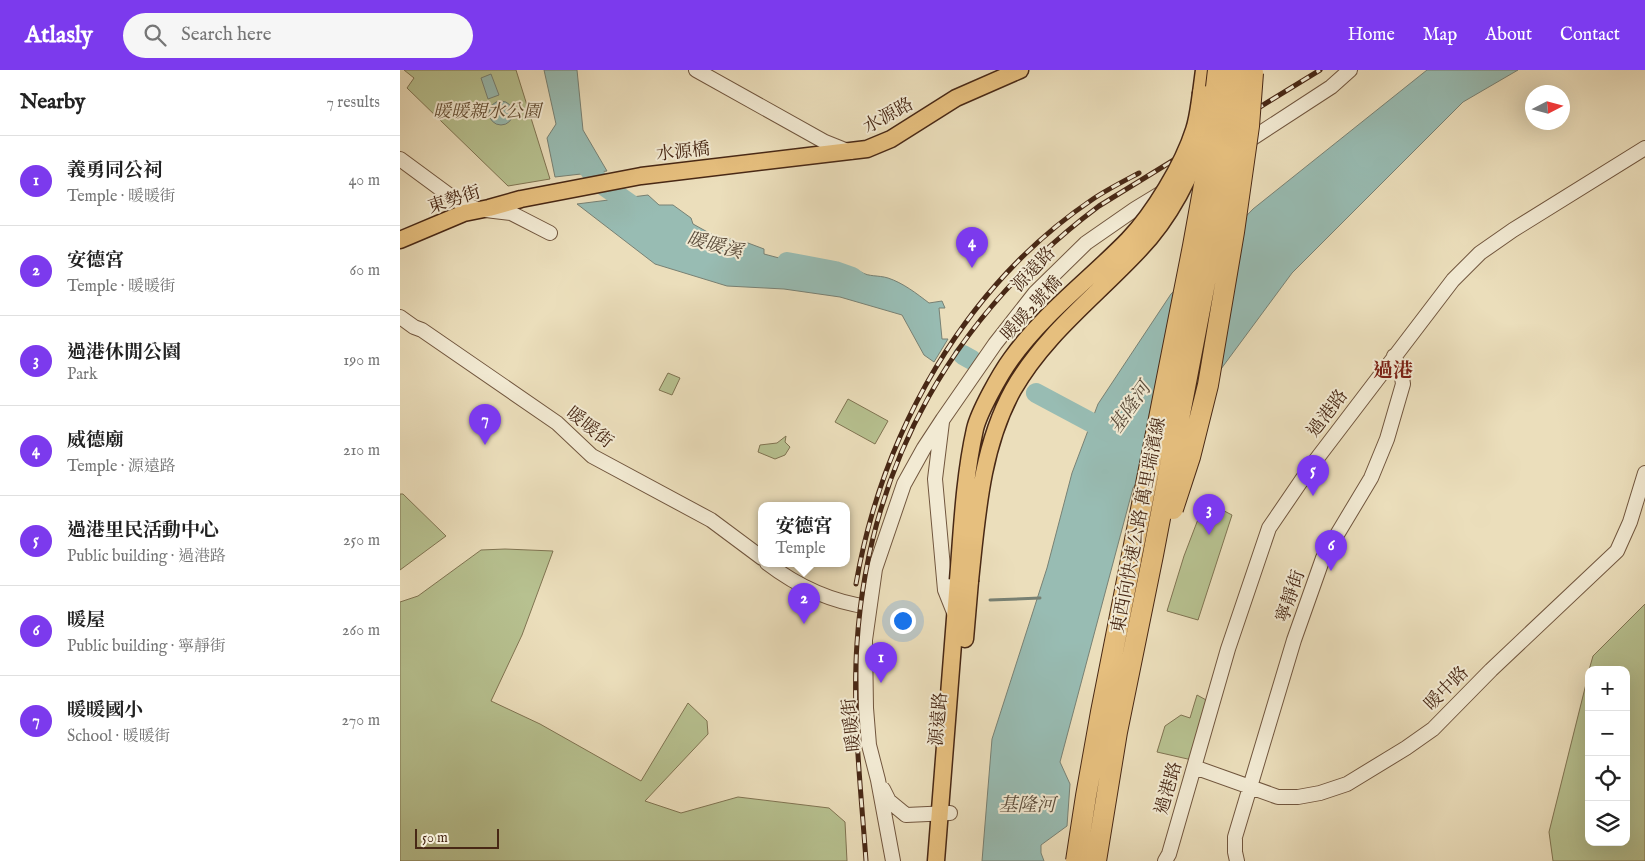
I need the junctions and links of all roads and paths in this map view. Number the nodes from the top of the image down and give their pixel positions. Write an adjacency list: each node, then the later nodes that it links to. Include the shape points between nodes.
1 (696, 70): 10 (street, 水源路, via 825,142)
2 (1020, 70): 10 (main road, 水源路, via 956,98 890,139 867,150)
3 (1204, 70): 8 (main road)
4 (1216, 70): 8 (highway, 東西向快速公路 萬里瑞濱線, bridge)
5 (1224, 70): 8 (main road)
6 (1350, 70): 18 (street, 源遠路, via 1331,87 1086,243 1035,293)
7 (1245, 72): 20 (highway, bridge, via 1248,136 1234,232 1208,384); 34 (highway, 東西向快速公路 萬里瑞濱線, bridge, via 1117,732)
8 (1210, 99): 23 (main road, 暖暖2號橋, bridge, via 1202,142 1160,226 1140,250 1048,340 1013,389 996,424 991,443); 33 (highway, 東西向快速公路 萬里瑞濱線, bridge, via 1206,174 1101,712)
9 (1645, 148): 17 (street, 過港路, via 1480,253 1453,280)
10 (851, 152): 12 (main road, 水源橋, via 642,176)
11 (400, 159): 13 (street, via 457,201)
12 (521, 199): 13 (main road, 東勢街)
13 (477, 209): 14 (street, via 511,212); 15 (main road, 東勢街)
14 (550, 233)
15 (400, 240)
16 (400, 317): 21 (street, 暖暖街, via 557,424 592,456 711,520)
17 (1394, 356): 26 (street, 過港路, via 1312,465 1270,528 1228,649); 28 (street, 寧靜街, via 1403,384 1387,439 1371,478 1323,558 1294,640)
18 (943, 419): 24 (street, 暖暖街, via 904,484 875,568); 25 (street, 源遠路, via 935,479 945,590)
19 (1645, 473): 28 (street, 暖中路, via 1617,551 1433,729 1347,784 1320,793 1278,797)
20 (1173, 509)
21 (758, 555)
22 (772, 567): 24 (street, via 817,592 842,602)
23 (964, 580): 25 (main road, 源遠路); 29 (main road, 源遠路)
24 (869, 607): 27 (street, 暖暖街, via 865,640 866,708)
25 (955, 615): 29 (main road, 源遠路)
26 (1194, 767): 28 (street, 暖中路); 35 (street, 過港路)
27 (878, 780): 29 (street, 暖暖街, via 889,801 906,815); 30 (street, 暖暖街)
28 (1251, 787): 36 (street, 寧靜街, via 1236,837)
29 (945, 813): 31 (main road, 源遠路); 32 (main road, 源遠路)
30 (893, 861)
31 (936, 861)
32 (947, 861)
33 (1076, 861)
34 (1096, 861)
35 (1165, 861)
36 (1237, 861)

